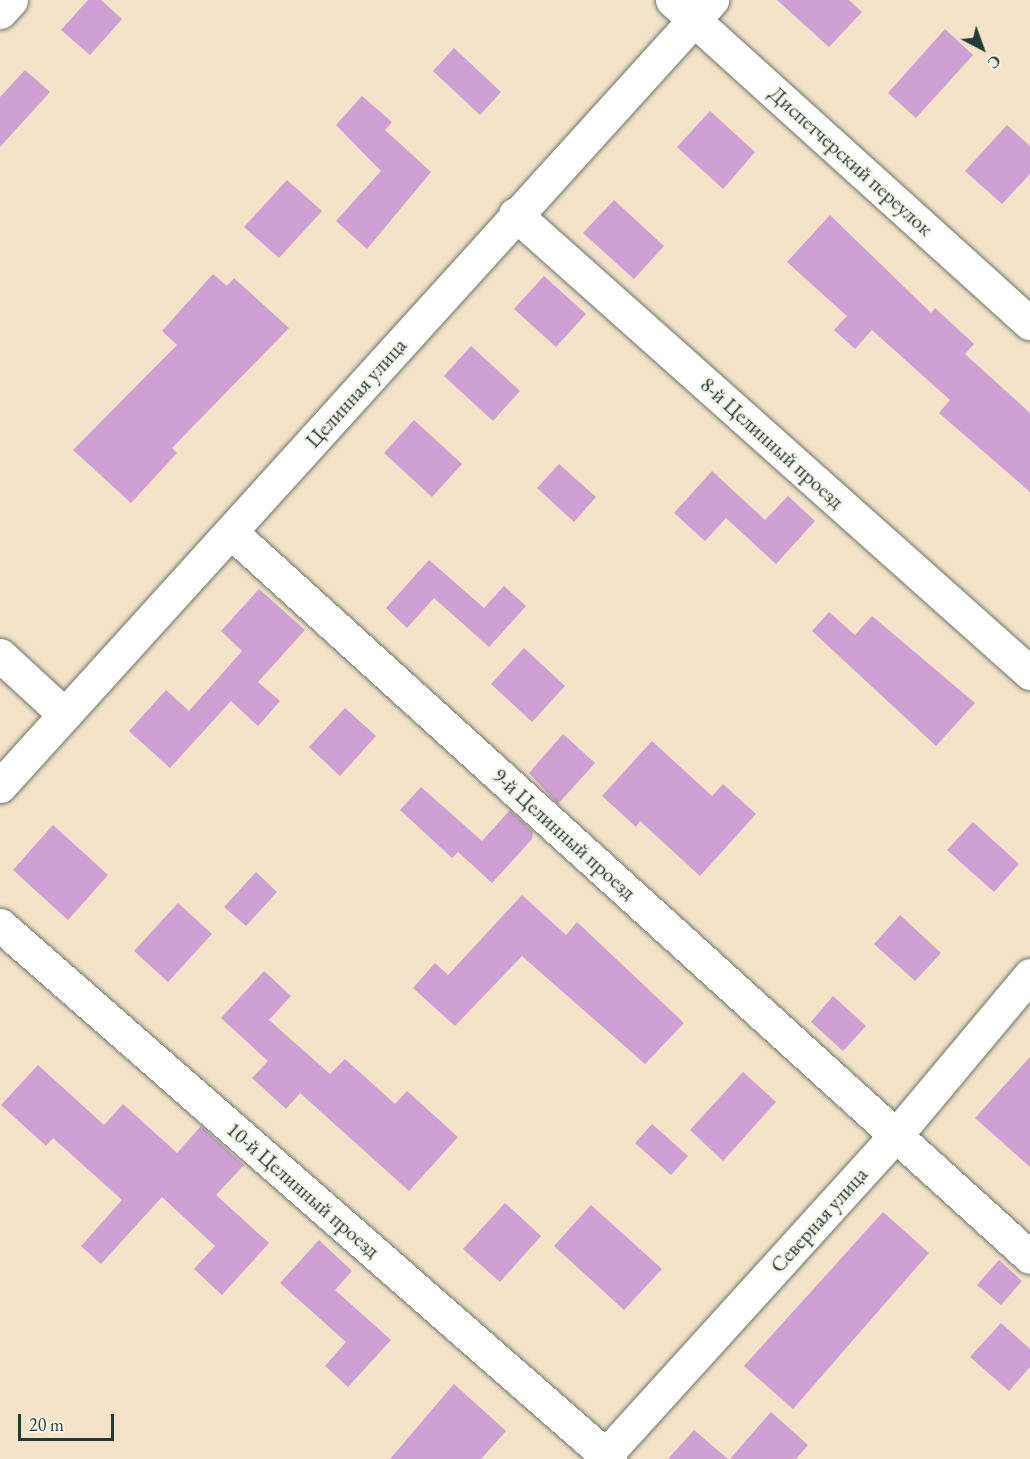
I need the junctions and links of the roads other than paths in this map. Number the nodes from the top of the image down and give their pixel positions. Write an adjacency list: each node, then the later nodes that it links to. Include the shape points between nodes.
1 (11, 0): 3 (street)
2 (692, 7): 4 (street, Целинная улица); 5 (street, Диспетчерский переулок)
3 (0, 12)
4 (515, 214): 6 (street, Целинная улица); 8 (street, 8-й Целинный проезд)
5 (1030, 323)
6 (232, 533): 9 (street, Целинная улица); 13 (street, 9-й Целинный проезд)
7 (0, 655): 9 (street)
8 (1030, 673)
9 (65, 715): 10 (street, Целинная улица)
10 (0, 786)
11 (0, 925): 15 (street, 10-й Целинный проезд)
12 (1030, 975): 13 (street, Северная улица)
13 (897, 1134): 14 (street, 9-й Целинный проезд); 15 (street, Северная улица)
14 (1030, 1257)
15 (606, 1458)

